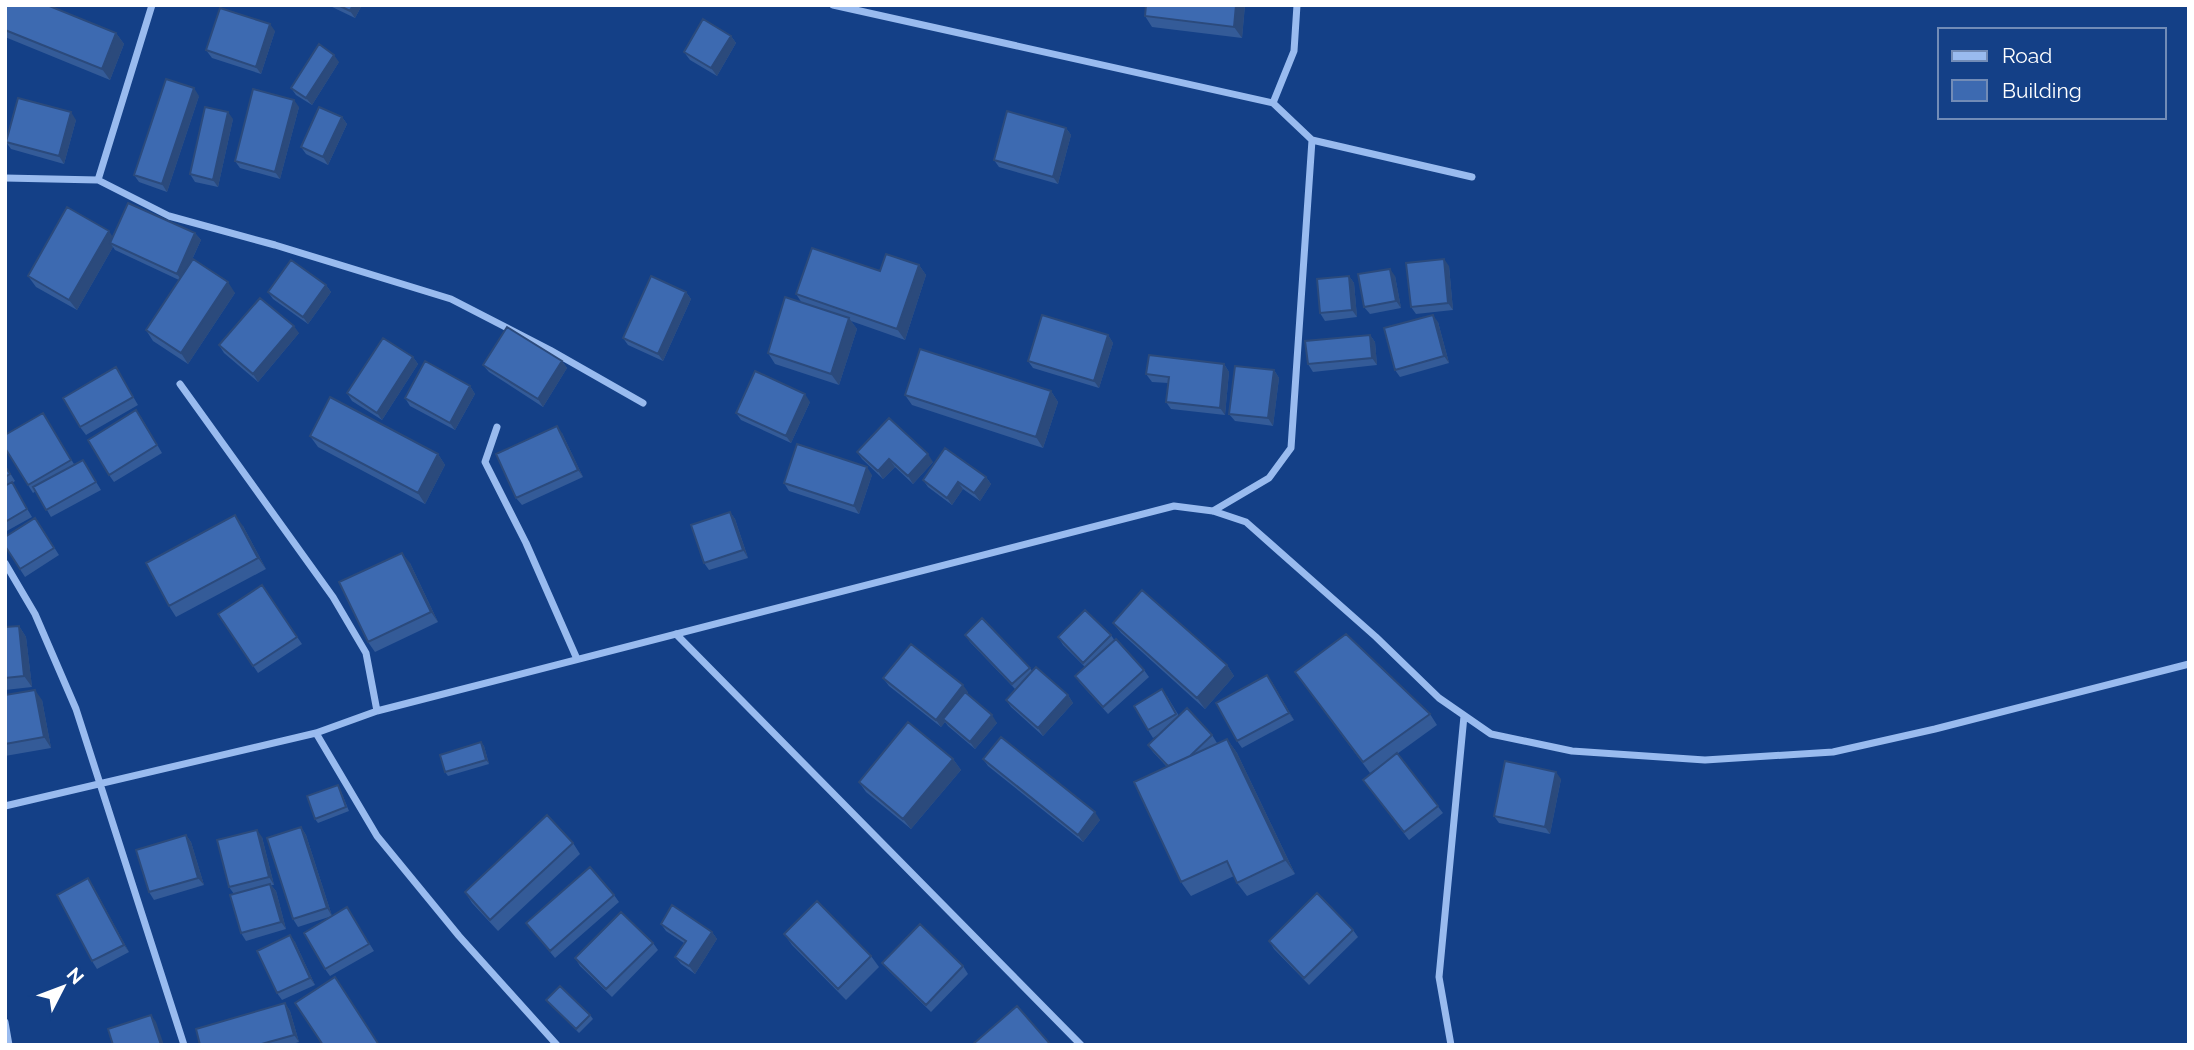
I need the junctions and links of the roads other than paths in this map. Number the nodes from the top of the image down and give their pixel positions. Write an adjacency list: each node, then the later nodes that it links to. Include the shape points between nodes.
1 (152, 5): 8 (street)
2 (833, 5): 4 (street)
3 (1297, 5): 4 (street, via 1294,51)
4 (1273, 103): 5 (street)
5 (1312, 140): 6 (street); 12 (street, via 1292,448 1269,478)
6 (1472, 177)
7 (5, 178): 8 (street)
8 (97, 180): 10 (street, via 169,216 451,299)
9 (180, 384): 17 (street, via 333,597 366,653)
10 (643, 403)
11 (497, 427): 15 (street, via 485,462)
12 (1213, 511): 14 (street, via 1174,506); 18 (street, via 1246,522 1272,542)
13 (5, 562): 20 (street, via 35,614 76,709)
14 (676, 634): 15 (street); 26 (street)
15 (576, 659): 17 (street)
16 (2189, 664): 18 (street, via 1833,752 1705,760 1572,751 1491,734)
17 (377, 712): 19 (street)
18 (1464, 716): 27 (street, via 1439,977)
19 (316, 733): 20 (street); 25 (street, via 377,836)
20 (101, 784): 21 (street); 24 (street)
21 (5, 806)
22 (5, 1022): 23 (street)
23 (9, 1045)
24 (184, 1045)
25 (557, 1045)
26 (1081, 1045)
27 (1451, 1045)

